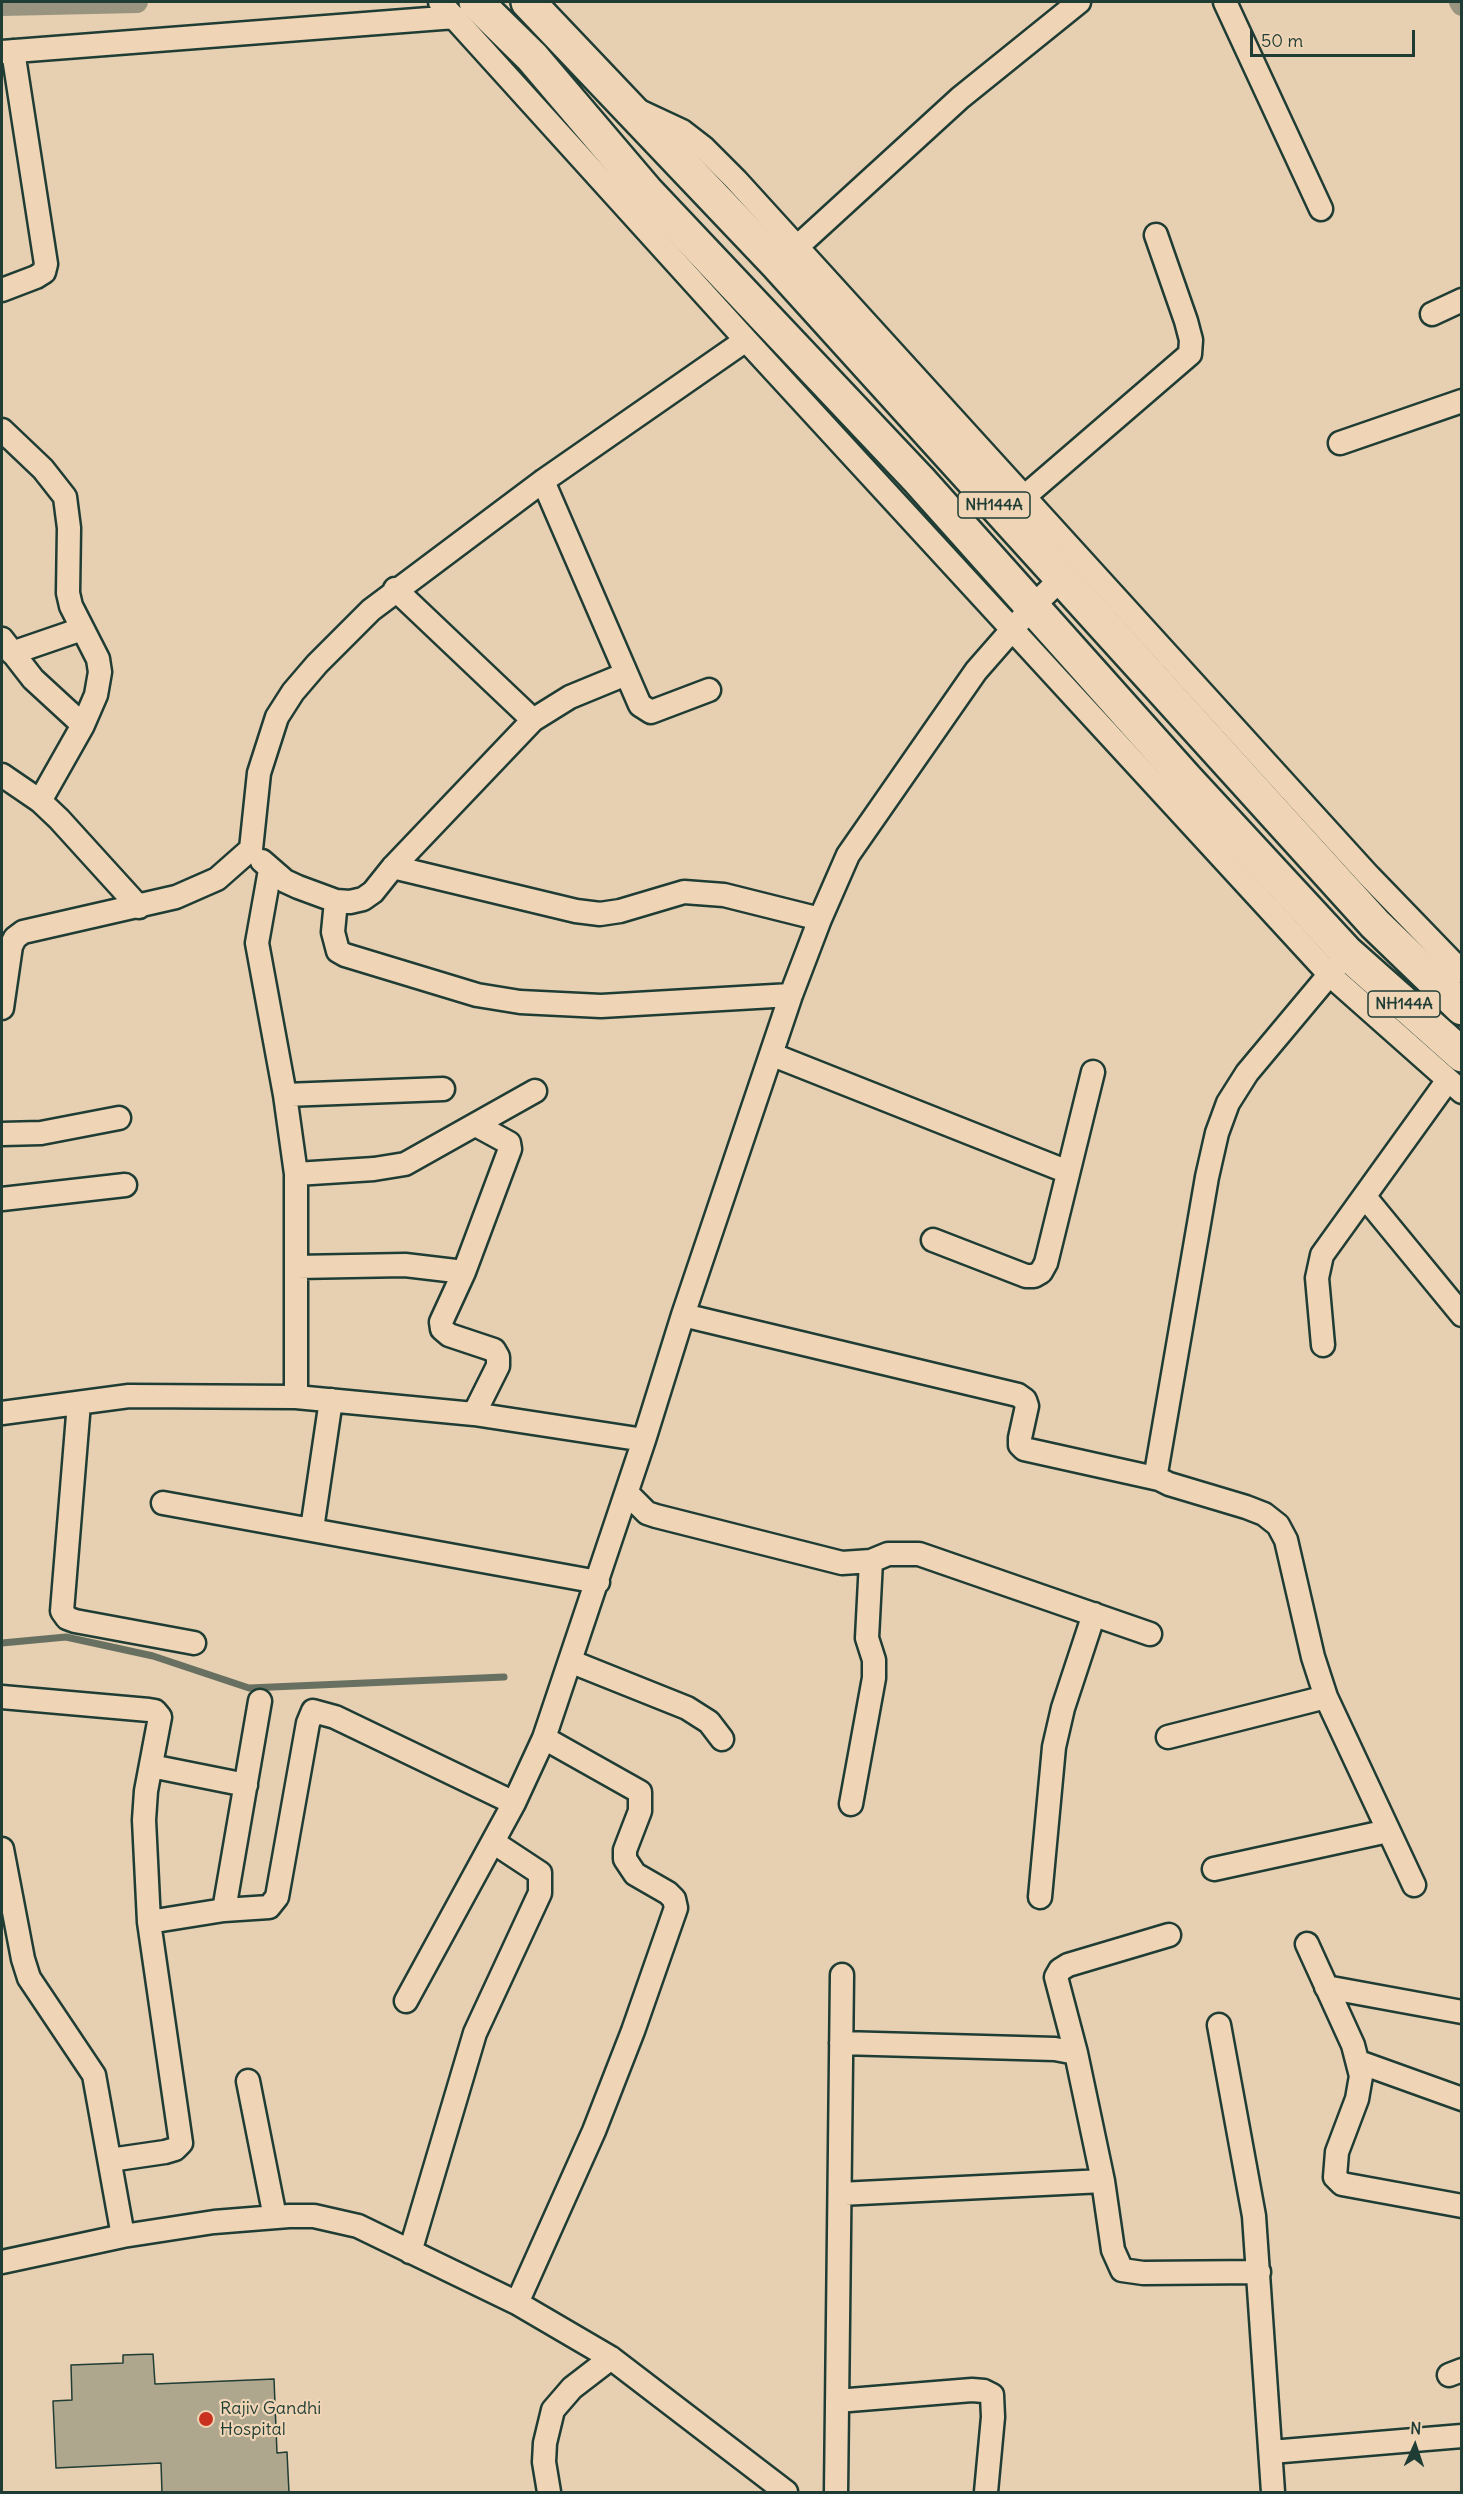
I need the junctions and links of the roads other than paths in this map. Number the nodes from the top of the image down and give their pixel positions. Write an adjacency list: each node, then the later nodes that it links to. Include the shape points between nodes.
1 (528, 2): 6 (highway, NH144A)
2 (1079, 2): 9 (street, via 960,98)
3 (1225, 2): 7 (street)
4 (462, 5): 5 (street); 13 (street); 21 (highway, NH144A, via 532,57 646,191 919,480)
5 (7, 51): 10 (street, via 46,264 44,272 36,277)
6 (627, 106): 9 (street, via 672,126 704,148); 19 (highway, NH144A, via 784,272)
7 (1321, 209)
8 (1156, 235): 18 (street, via 1186,321 1190,354)
9 (797, 247): 18 (street)
10 (2, 290)
11 (1461, 300): 12 (street)
12 (1432, 314)
13 (746, 340): 17 (street); 21 (street)
14 (1461, 401): 16 (street)
15 (2, 430): 22 (street, via 43,469 65,497 69,528 68,593)
16 (1340, 443)
17 (543, 481): 20 (street); 24 (street)
18 (1024, 497): 37 (street)
19 (1061, 579): 21 (street); 40 (highway, NH144A, via 1375,924)
20 (395, 589): 26 (street); 30 (street, via 317,664 276,717 259,773)
21 (1022, 617): 35 (street, via 959,694 865,828 848,855); 36 (highway, NH144A, via 1186,779)
22 (82, 628): 23 (street); 27 (street, via 98,659 100,672)
23 (7, 646): 27 (street, via 33,679)
24 (626, 674): 25 (street, via 640,705 651,712); 26 (street, via 570,697)
25 (710, 690)
26 (533, 720): 31 (street)
27 (83, 725): 29 (street)
28 (2, 775): 29 (street)
29 (40, 801): 34 (street)
30 (251, 849): 32 (street); 34 (street, via 217,879 176,897)
31 (393, 867): 33 (street, via 363,899); 35 (street, via 600,914 684,892 724,895)
32 (270, 870): 33 (street, via 285,881); 46 (street, via 256,943)
33 (336, 901): 38 (street, via 333,932 338,951 477,995 520,1002 601,1005)
34 (139, 907): 39 (street, via 23,932 15,938)
35 (820, 919): 38 (street)
36 (1338, 964): 43 (highway, NH144A); 67 (street, via 1247,1073 1228,1103 1217,1133 1157,1462)
37 (1461, 972)
38 (791, 995): 41 (street)
39 (2, 1008)
40 (1461, 1008)
41 (773, 1055): 50 (street); 58 (street)
42 (1093, 1072): 50 (street)
43 (1457, 1076): 53 (street)
44 (443, 1089): 46 (street)
45 (535, 1091): 48 (street)
46 (285, 1095): 51 (street)
47 (119, 1118): 49 (street, via 41,1133)
48 (476, 1125): 51 (street, via 405,1164); 57 (street, via 509,1143 510,1149)
49 (2, 1134)
50 (1068, 1172): 55 (street, via 1041,1272 1026,1276)
51 (296, 1174): 56 (street)
52 (125, 1185): 54 (street)
53 (1365, 1197): 59 (street); 60 (street, via 1318,1264 1317,1299)
54 (2, 1199)
55 (933, 1240)
56 (297, 1268): 57 (street, via 405,1265); 61 (street)
57 (464, 1272): 65 (street, via 441,1322 442,1329 495,1350 498,1357 498,1366)
58 (683, 1315): 66 (street); 67 (street, via 1018,1395 1027,1406 1020,1438 1024,1449)
59 (1461, 1315)
60 (1323, 1345)
61 (296, 1397): 62 (street); 63 (street, via 159,1395)
62 (331, 1400): 65 (street); 70 (street)
63 (79, 1403): 64 (street); 75 (street, via 62,1611 75,1621)
64 (2, 1413)
65 (474, 1414): 66 (street)
66 (644, 1440): 68 (street)
67 (1159, 1479): 78 (street, via 1264,1514 1278,1525 1286,1539 1312,1657)
68 (628, 1494): 71 (street, via 656,1516 842,1563); 72 (street)
69 (163, 1503): 70 (street)
70 (312, 1529): 72 (street)
71 (872, 1561): 73 (street, via 888,1554 919,1554); 86 (street, via 867,1638 874,1660 874,1678)
72 (598, 1582): 76 (street)
73 (1094, 1614): 74 (street); 92 (street, via 1054,1747)
74 (1150, 1634)
75 (194, 1643)
76 (567, 1675): 81 (street); 82 (street, via 687,1708 709,1722)
77 (2, 1697): 83 (street, via 155,1711 160,1725)
78 (1326, 1697): 80 (street); 87 (street)
79 (260, 1701): 84 (street)
80 (1168, 1737)
81 (544, 1738): 85 (street); 116 (street, via 640,1792 640,1811 625,1859 635,1874 668,1893 676,1908 597,2122)
82 (722, 1739)
83 (151, 1766): 84 (street); 94 (street, via 144,1820)
84 (246, 1785): 93 (street)
85 (514, 1803): 88 (street); 93 (street, via 324,1712 313,1711 274,1904)
86 (851, 1804)
87 (1388, 1831): 90 (street); 91 (street)
88 (493, 1842): 99 (street); 113 (street, via 540,1873 540,1893 475,2033)
89 (2, 1849): 107 (street, via 26,1969 39,1995 94,2075)
90 (1214, 1869)
91 (1414, 1885)
92 (1040, 1897)
93 (224, 1910): 94 (street)
94 (149, 1922): 107 (street, via 181,2143 165,2152)
95 (1169, 1935): 103 (street, via 1060,1970 1056,1977)
96 (1307, 1944): 98 (street)
97 (842, 1976): 102 (street)
98 (1326, 1987): 100 (street); 104 (street)
99 (406, 2001)
100 (1461, 2012)
101 (1219, 2025): 115 (street, via 1254,2216)
102 (841, 2043): 103 (street, via 1055,2049); 109 (street)
103 (1076, 2053): 108 (street)
104 (1359, 2062): 106 (street); 110 (street, via 1357,2099 1336,2152 1335,2177 1342,2184)
105 (249, 2080): 111 (street)
106 (1461, 2099)
107 (110, 2160): 112 (street)
108 (1102, 2181): 109 (street); 115 (street, via 1113,2250 1122,2270)
109 (840, 2194): 118 (street)
110 (1461, 2206)
111 (275, 2217): 112 (street); 113 (street, via 338,2220)
112 (123, 2236): 114 (street)
113 (410, 2252): 116 (street)
114 (2, 2262)
115 (1259, 2272): 120 (street)
116 (517, 2303): 117 (street)
117 (611, 2358): 121 (street, via 572,2388 553,2410 544,2462); 122 (street)
118 (837, 2401): 123 (street); 124 (street, via 984,2391 992,2396 993,2417)
119 (1461, 2436): 120 (street)
120 (1270, 2452): 125 (street)
121 (549, 2493)
122 (786, 2493)
123 (836, 2493)
124 (986, 2493)
125 (1273, 2493)

